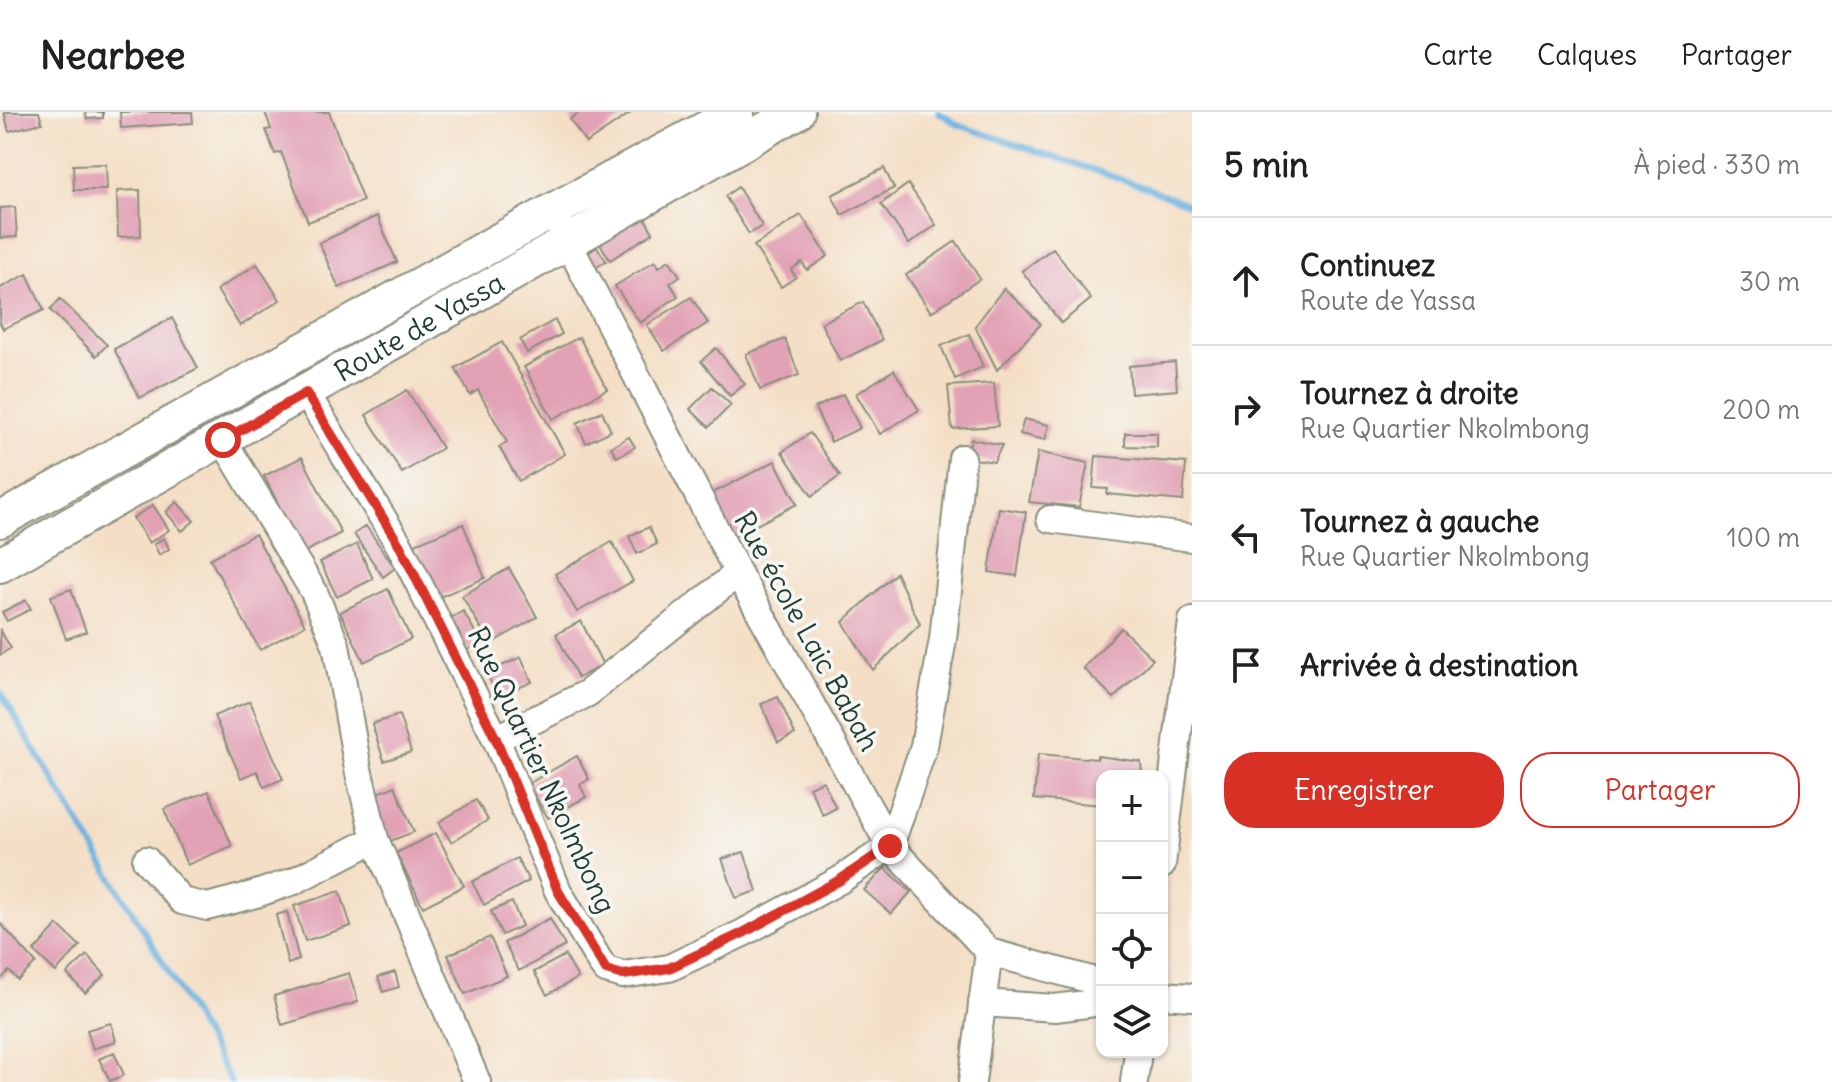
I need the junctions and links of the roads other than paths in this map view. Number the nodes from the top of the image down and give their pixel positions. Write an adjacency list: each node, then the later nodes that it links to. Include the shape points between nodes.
1 (737, 112): 3 (main road, Route de Yassa)
2 (797, 112): 4 (main road, Route de Yassa)
3 (552, 211): 4 (street, Rue école Laic Babah); 9 (main road, Route de Yassa)
4 (567, 242): 5 (main road, Route de Yassa); 12 (street, Rue école Laic Babah)
5 (306, 393): 6 (main road, Route de Yassa); 14 (street, Rue Quartier Nkolmbong, via 400,546)
6 (223, 440): 11 (main road, Route de Yassa); 15 (street, via 314,592 336,645)
7 (962, 458): 17 (street, via 943,639 924,746)
8 (1050, 519): 10 (street)
9 (0, 520)
10 (1192, 538)
11 (0, 565)
12 (738, 573): 14 (street, via 588,693); 17 (street, Rue école Laic Babah)
13 (1192, 621): 16 (street)
14 (496, 739): 17 (street, Rue Quartier Nkolmbong, via 558,891 600,962 615,973 669,968 840,880)
15 (375, 839): 18 (street, via 294,881 207,907 182,901); 26 (street)
16 (1165, 842)
17 (890, 846): 19 (street, Rue école Laic Babah)
18 (146, 860)
19 (989, 952): 20 (street); 23 (street)
20 (1096, 981)
21 (1168, 995): 22 (street)
22 (1192, 997)
23 (982, 1003): 24 (street, via 1055,1008); 27 (street)
24 (1096, 1003)
25 (1137, 1058): 28 (street)
26 (477, 1082)
27 (972, 1082)
28 (1134, 1082)

